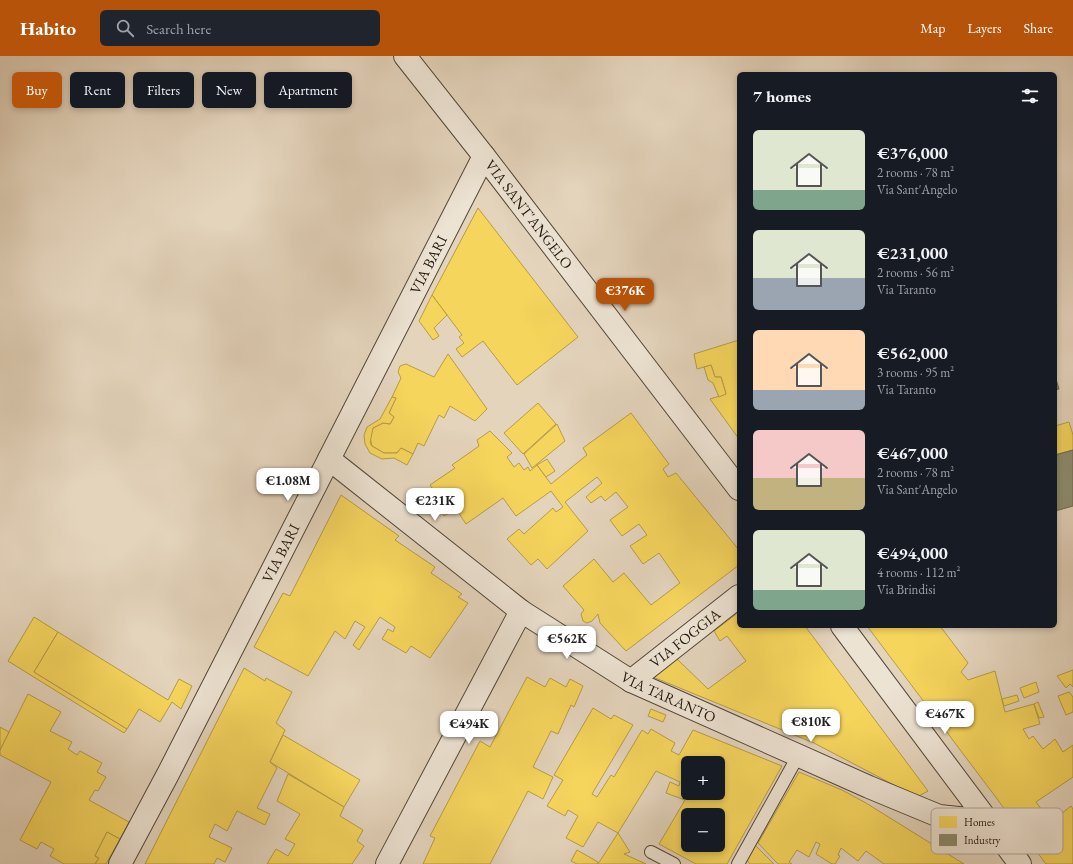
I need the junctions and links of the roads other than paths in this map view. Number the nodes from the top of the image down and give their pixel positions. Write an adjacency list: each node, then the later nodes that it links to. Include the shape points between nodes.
1 (405, 56): 2 (street, VIA SANT'ANGELO)
2 (484, 156): 3 (street, VIA BARI); 4 (street, VIA SANT'ANGELO)
3 (329, 459): 6 (street, VIA TARANTO); 14 (street, VIA BARI)
4 (737, 486)
5 (737, 598): 8 (street, VIA FOGGIA)
6 (521, 611): 8 (street, VIA TARANTO); 15 (street)
7 (843, 628): 10 (street)
8 (631, 681): 9 (street, VIA TARANTO)
9 (798, 756): 11 (street, VIA TARANTO); 17 (lane)
10 (978, 808)
11 (931, 813)
12 (651, 852): 16 (lane)
13 (1013, 854): 18 (street)
14 (120, 864)
15 (387, 864)
16 (674, 864)
17 (738, 864)
18 (1020, 864)

